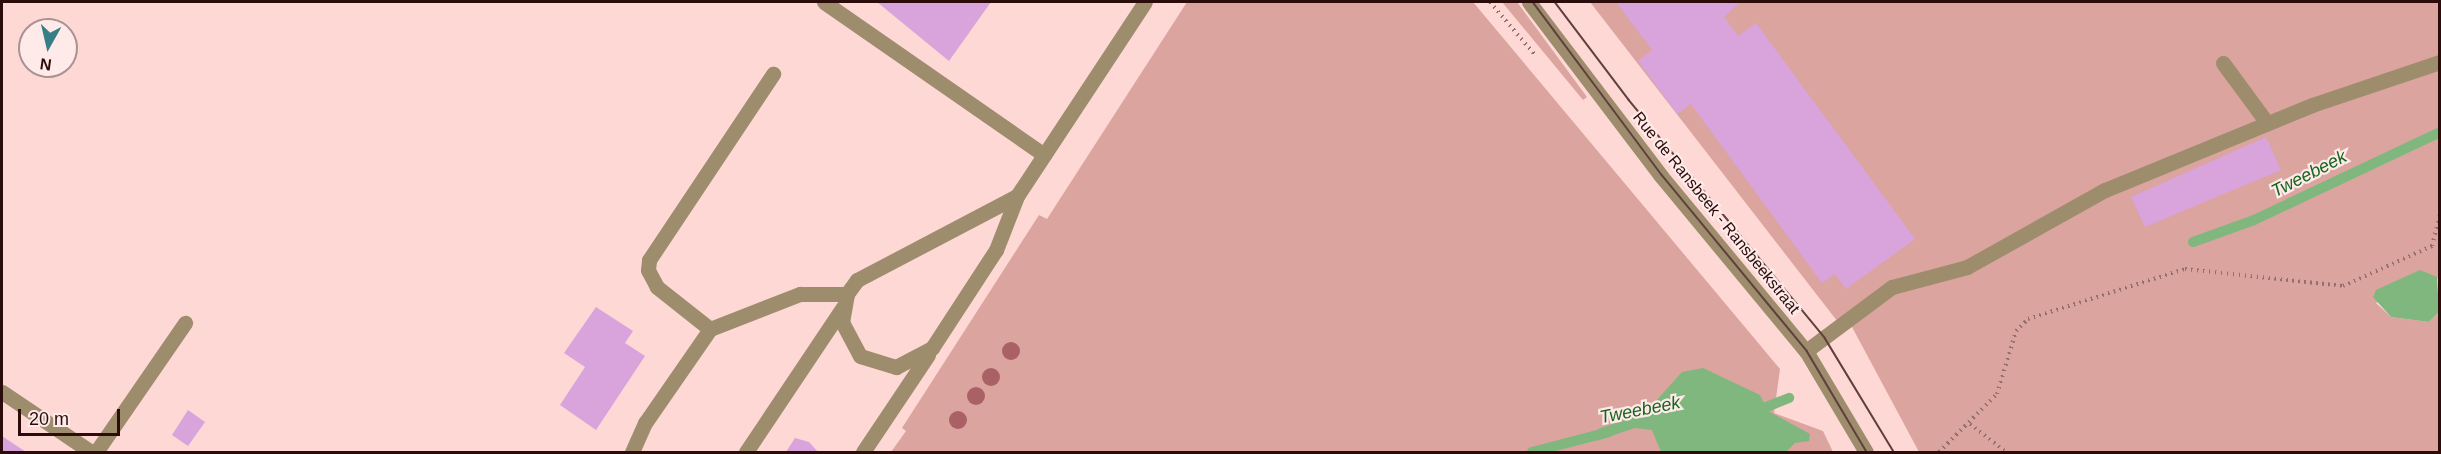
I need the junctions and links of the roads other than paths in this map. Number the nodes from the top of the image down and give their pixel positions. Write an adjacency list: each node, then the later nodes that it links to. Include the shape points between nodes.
1 (824, 2): 8 (street)
2 (1145, 2): 8 (street)
3 (1529, 2): 14 (street, Rue de Ransbeek - Ransbeekstraat, via 1661,176)
4 (2439, 62): 7 (street)
5 (2223, 63): 7 (street)
6 (773, 74): 12 (street, via 649,260 651,280)
7 (2267, 123): 14 (street, via 2105,190 1967,267 1892,287)
8 (1044, 155): 9 (street)
9 (1017, 196): 10 (street, via 879,266); 13 (street, via 996,250)
10 (845, 301): 12 (street, via 800,294); 13 (street, via 847,339 876,364 896,367); 19 (street)
11 (185, 323): 17 (street)
12 (710, 329): 18 (street, via 651,414)
13 (932, 348): 20 (street)
14 (1806, 351): 21 (street, Rue de Ransbeek - Ransbeekstraat)
15 (2, 392): 16 (street)
16 (91, 453)
17 (96, 453)
18 (632, 453)
19 (746, 453)
20 (864, 453)
21 (1866, 453)

